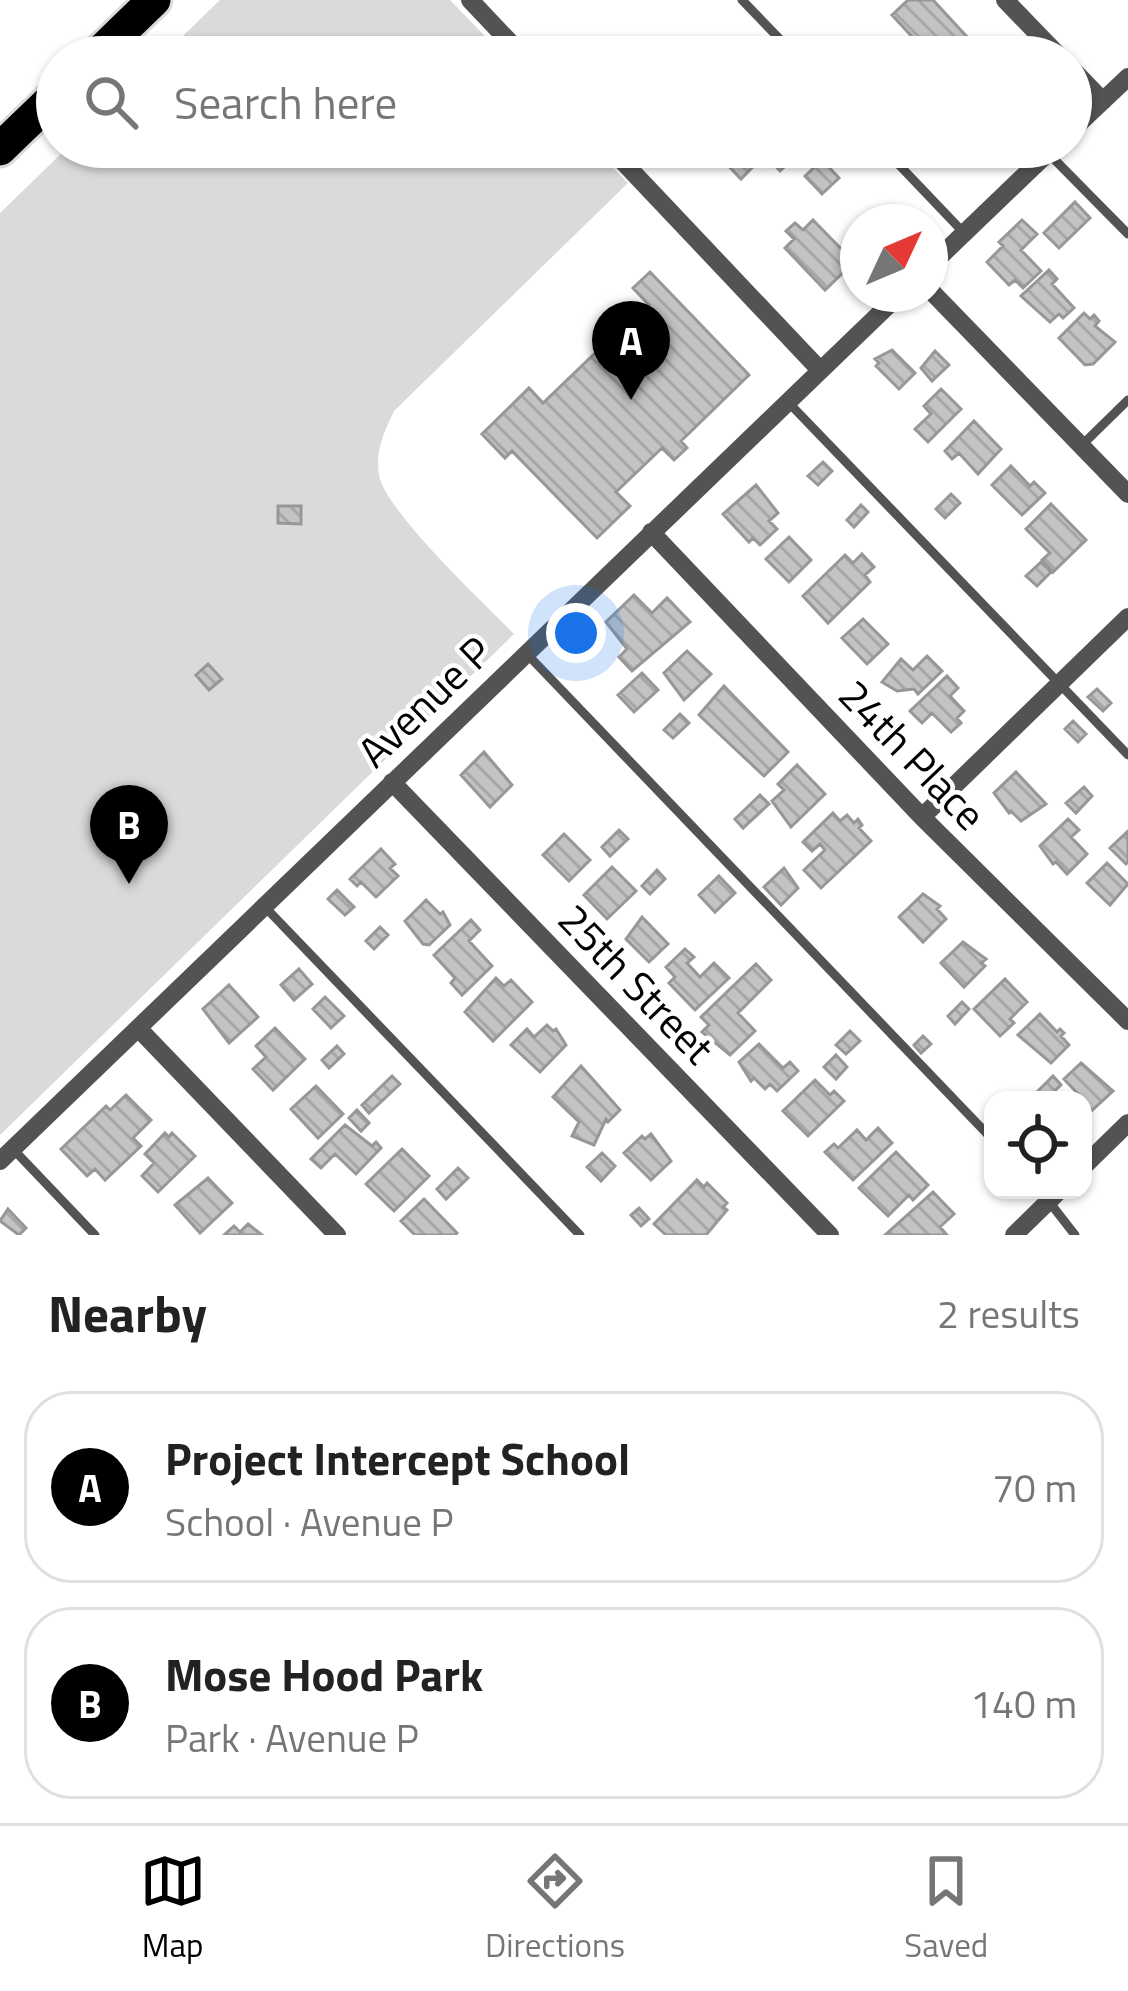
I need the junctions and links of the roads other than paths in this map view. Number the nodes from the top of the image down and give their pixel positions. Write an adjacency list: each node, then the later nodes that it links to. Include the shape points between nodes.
1 (154, 0): 5 (highway)
2 (470, 0): 6 (street)
3 (742, 0): 7 (lane)
4 (1006, 0): 8 (street)
5 (117, 36)
6 (504, 36)
7 (776, 36)
8 (1040, 36)
9 (1128, 76): 11 (street)
10 (1092, 90): 11 (street)
11 (1103, 101): 12 (street)
12 (1092, 111)
13 (36, 114): 14 (highway)
14 (0, 149)
15 (629, 168): 24 (street)
16 (902, 168): 19 (lane)
17 (1032, 168): 19 (street)
18 (1068, 168): 20 (lane)
19 (964, 233): 21 (street)
20 (1128, 234)
21 (948, 249)
22 (948, 309): 27 (street)
23 (881, 312): 24 (street, Avenue P)
24 (820, 370): 26 (street, Avenue P)
25 (1128, 400): 27 (lane)
26 (788, 402): 29 (street, Avenue P); 32 (lane)
27 (1081, 446): 28 (street)
28 (1128, 494)
29 (651, 532): 31 (street, Avenue P); 35 (street, 24th Place)
30 (1128, 617): 32 (street)
31 (526, 652): 34 (street, Avenue P); 40 (lane)
32 (1060, 683): 33 (lane); 35 (street)
33 (1128, 754)
34 (392, 782): 36 (street, Avenue P); 48 (street, 25th Street)
35 (922, 817): 37 (street, 24th Place)
36 (264, 906): 38 (street, Avenue P); 47 (lane)
37 (1128, 1021)
38 (138, 1028): 41 (street, Avenue P); 46 (street)
39 (1128, 1123): 42 (street)
40 (984, 1131)
41 (6, 1155): 45 (lane)
42 (1092, 1158)
43 (1045, 1199): 49 (street)
44 (1054, 1199): 50 (lane)
45 (95, 1235)
46 (337, 1235)
47 (580, 1235)
48 (830, 1235)
49 (1014, 1235)
50 (1075, 1235)

